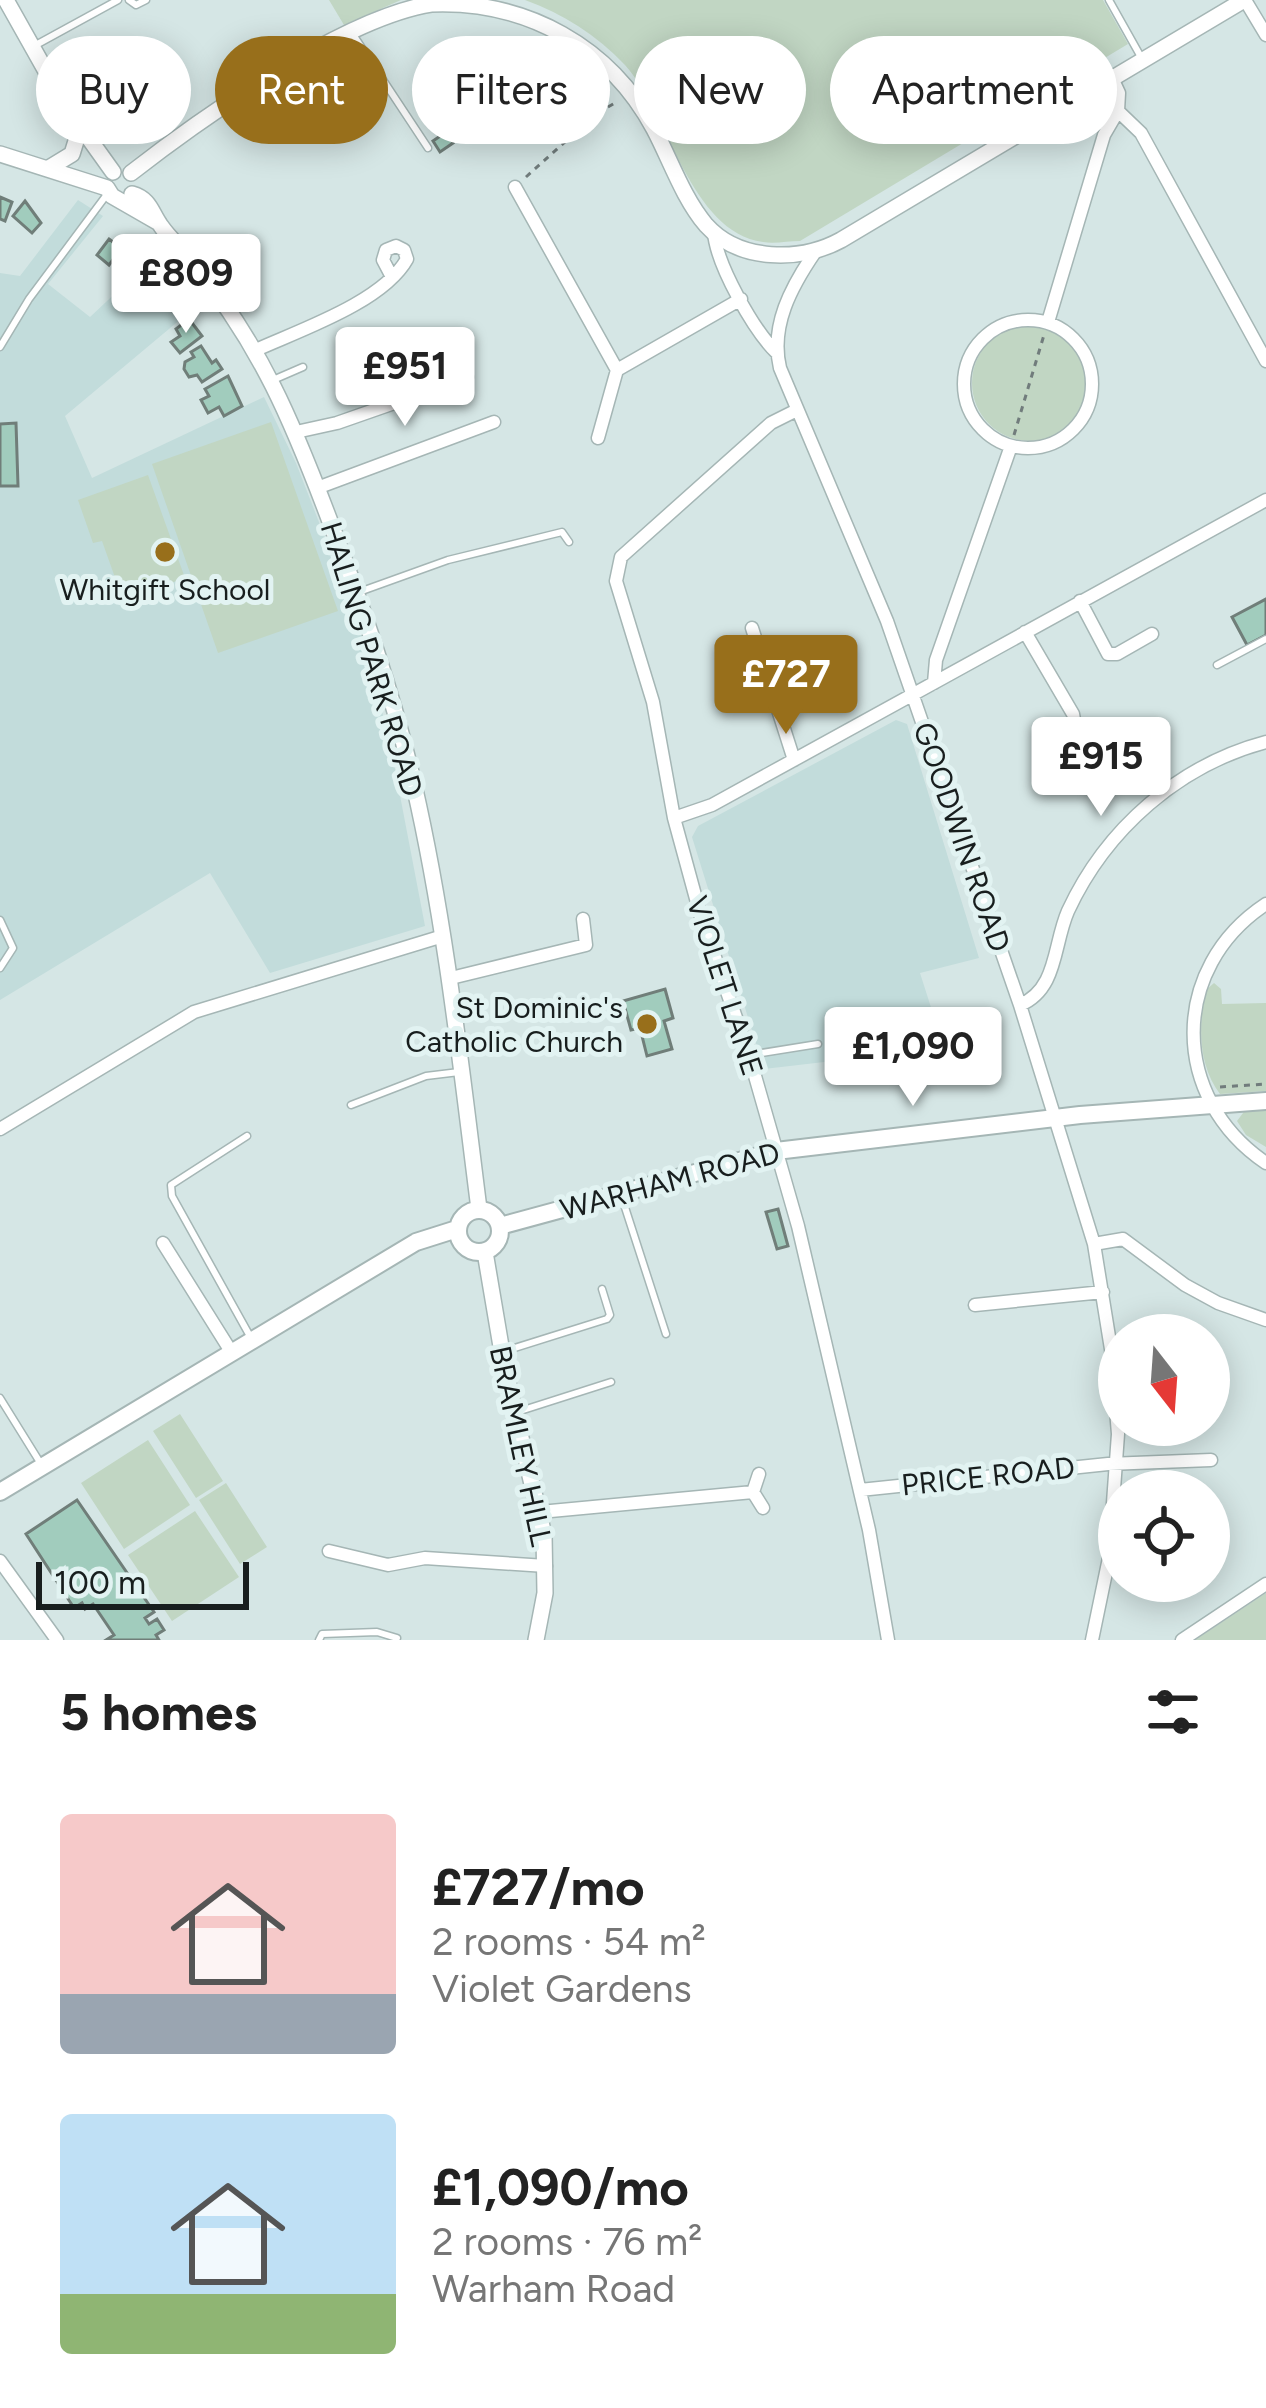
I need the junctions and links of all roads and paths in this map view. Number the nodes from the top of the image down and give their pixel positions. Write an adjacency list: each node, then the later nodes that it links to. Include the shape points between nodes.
1 (6, 0): 10 (street)
2 (118, 0): 10 (lane)
3 (129, 0): 4 (lane)
4 (146, 0)
5 (1109, 0): 12 (lane)
6 (1244, 0): 7 (street); 9 (street)
7 (1221, 6): 12 (street)
8 (352, 32): 15 (street, via 436,3 505,7 578,39); 20 (lane); 23 (street, via 261,84)
9 (1266, 35)
10 (31, 47): 11 (street)
11 (36, 55)
12 (1142, 60): 13 (street)
13 (1117, 75)
14 (1117, 89): 16 (street)
15 (633, 94): 24 (path, via 596,114); 25 (street)
16 (1118, 111): 29 (street); 33 (street, via 1149,147)
17 (75, 144): 22 (street)
18 (91, 144): 23 (street)
19 (1000, 144): 26 (street)
20 (428, 148)
21 (0, 154): 22 (street, HALING PARK ROAD)
22 (49, 168): 23 (street, HALING PARK ROAD)
23 (119, 186): 30 (lane); 31 (street, HALING PARK ROAD, via 154,210)
24 (515, 187): 36 (street)
25 (714, 232): 26 (street, via 764,254); 28 (street, GOODWIN ROAD)
26 (815, 253): 32 (street, via 785,304)
27 (392, 277): 31 (street, via 342,311)
28 (741, 299): 32 (street, GOODWIN ROAD); 36 (street)
29 (1048, 322): 44 (path); 44 (street, via 1083,348 1093,391 1073,430 1033,448); 44 (street, via 1007,322 975,346 966,365 963,386 977,424)
30 (0, 347)
31 (256, 350): 38 (street, HALING PARK ROAD)
32 (777, 353): 40 (street, GOODWIN ROAD)
33 (1266, 361)
34 (385, 363): 39 (street)
35 (303, 367): 38 (lane)
36 (617, 370): 43 (street)
37 (467, 377): 39 (street)
38 (273, 380): 42 (street, HALING PARK ROAD)
39 (400, 401): 42 (street)
40 (797, 410): 56 (street, GOODWIN ROAD); 60 (street, VIOLET LANE, via 771,423 615,570 653,702)
41 (494, 422): 45 (street)
42 (296, 432): 45 (street, HALING PARK ROAD)
43 (598, 438)
44 (1011, 446): 55 (street)
45 (317, 488): 48 (street, HALING PARK ROAD)
46 (1266, 500): 49 (street)
47 (569, 542): 48 (lane, via 562,532)
48 (356, 593): 64 (street, HALING PARK ROAD, via 411,771)
49 (1080, 601): 51 (street); 52 (street, via 1108,653)
50 (752, 628): 59 (street)
51 (1025, 632): 55 (street); 57 (street)
52 (1152, 634)
53 (1266, 639): 54 (lane)
54 (1217, 665)
55 (934, 682): 56 (street)
56 (912, 694): 59 (street); 67 (street, GOODWIN ROAD)
57 (1076, 731)
58 (1266, 742): 67 (street, via 1210,762 1138,813 1076,897 1043,990)
59 (794, 760): 60 (street)
60 (674, 818): 69 (street, VIOLET LANE)
61 (1266, 904): 72 (street, via 1228,933 1201,979 1193,1023)
62 (583, 919): 66 (street, via 586,945)
63 (0, 920): 65 (lane, via 13,948)
64 (443, 936): 66 (street, HALING PARK ROAD); 76 (street, via 194,1012)
65 (0, 968)
66 (451, 978): 70 (street, HALING PARK ROAD)
67 (1019, 1005): 75 (street, GOODWIN ROAD)
68 (818, 1044): 69 (lane)
69 (749, 1055): 78 (street, VIOLET LANE)
70 (463, 1072): 74 (lane, via 426,1076); 81 (street, HALING PARK ROAD)
71 (1266, 1084): 72 (path)
72 (1211, 1096): 73 (main road, WARHAM ROAD); 75 (main road, WARHAM ROAD); 79 (street, via 1232,1133)
73 (1266, 1101)
74 (351, 1105)
75 (1055, 1118): 78 (main road, WARHAM ROAD); 85 (street, GOODWIN ROAD)
76 (0, 1129)
77 (247, 1136): 92 (lane, via 171,1185)
78 (776, 1151): 80 (main road, WARHAM ROAD); 102 (street, VIOLET LANE)
79 (1266, 1163)
80 (620, 1192): 82 (main road, WARHAM ROAD); 91 (lane)
81 (478, 1209): 82 (main road); 83 (main road)
82 (500, 1226): 86 (main road, via 496,1245)
83 (457, 1228): 86 (main road, via 467,1249); 92 (main road, via 416,1242)
84 (163, 1243): 94 (street)
85 (1094, 1244): 88 (street, GOODWIN ROAD); 90 (street, via 1123,1239 1205,1297)
86 (485, 1252): 93 (street, BRAMLEY HILL)
87 (602, 1289): 93 (lane, via 607,1319)
88 (1103, 1292): 89 (street); 99 (street, GOODWIN ROAD)
89 (975, 1304)
90 (1266, 1320)
91 (667, 1334)
92 (253, 1341): 94 (main road)
93 (501, 1352): 97 (street, BRAMLEY HILL)
94 (232, 1353): 100 (main road)
95 (610, 1382): 97 (lane)
96 (0, 1398): 100 (lane)
97 (514, 1413): 106 (street, BRAMLEY HILL)
98 (1211, 1460): 99 (street, PRICE ROAD)
99 (1117, 1464): 102 (street, PRICE ROAD); 116 (street, GOODWIN ROAD)
100 (43, 1467): 103 (main road)
101 (759, 1474): 104 (street)
102 (860, 1490): 115 (street, VIOLET LANE)
103 (0, 1492)
104 (753, 1492): 105 (street); 106 (street)
105 (763, 1508)
106 (540, 1512): 109 (street, BRAMLEY HILL)
107 (329, 1551): 109 (street, via 388,1565 425,1558)
108 (0, 1561): 112 (street)
109 (546, 1566): 114 (street, BRAMLEY HILL)
110 (1266, 1584): 117 (street)
111 (398, 1637): 113 (lane)
112 (57, 1640)
113 (319, 1640)
114 (536, 1640)
115 (888, 1640)
116 (1092, 1640)
117 (1182, 1640)

